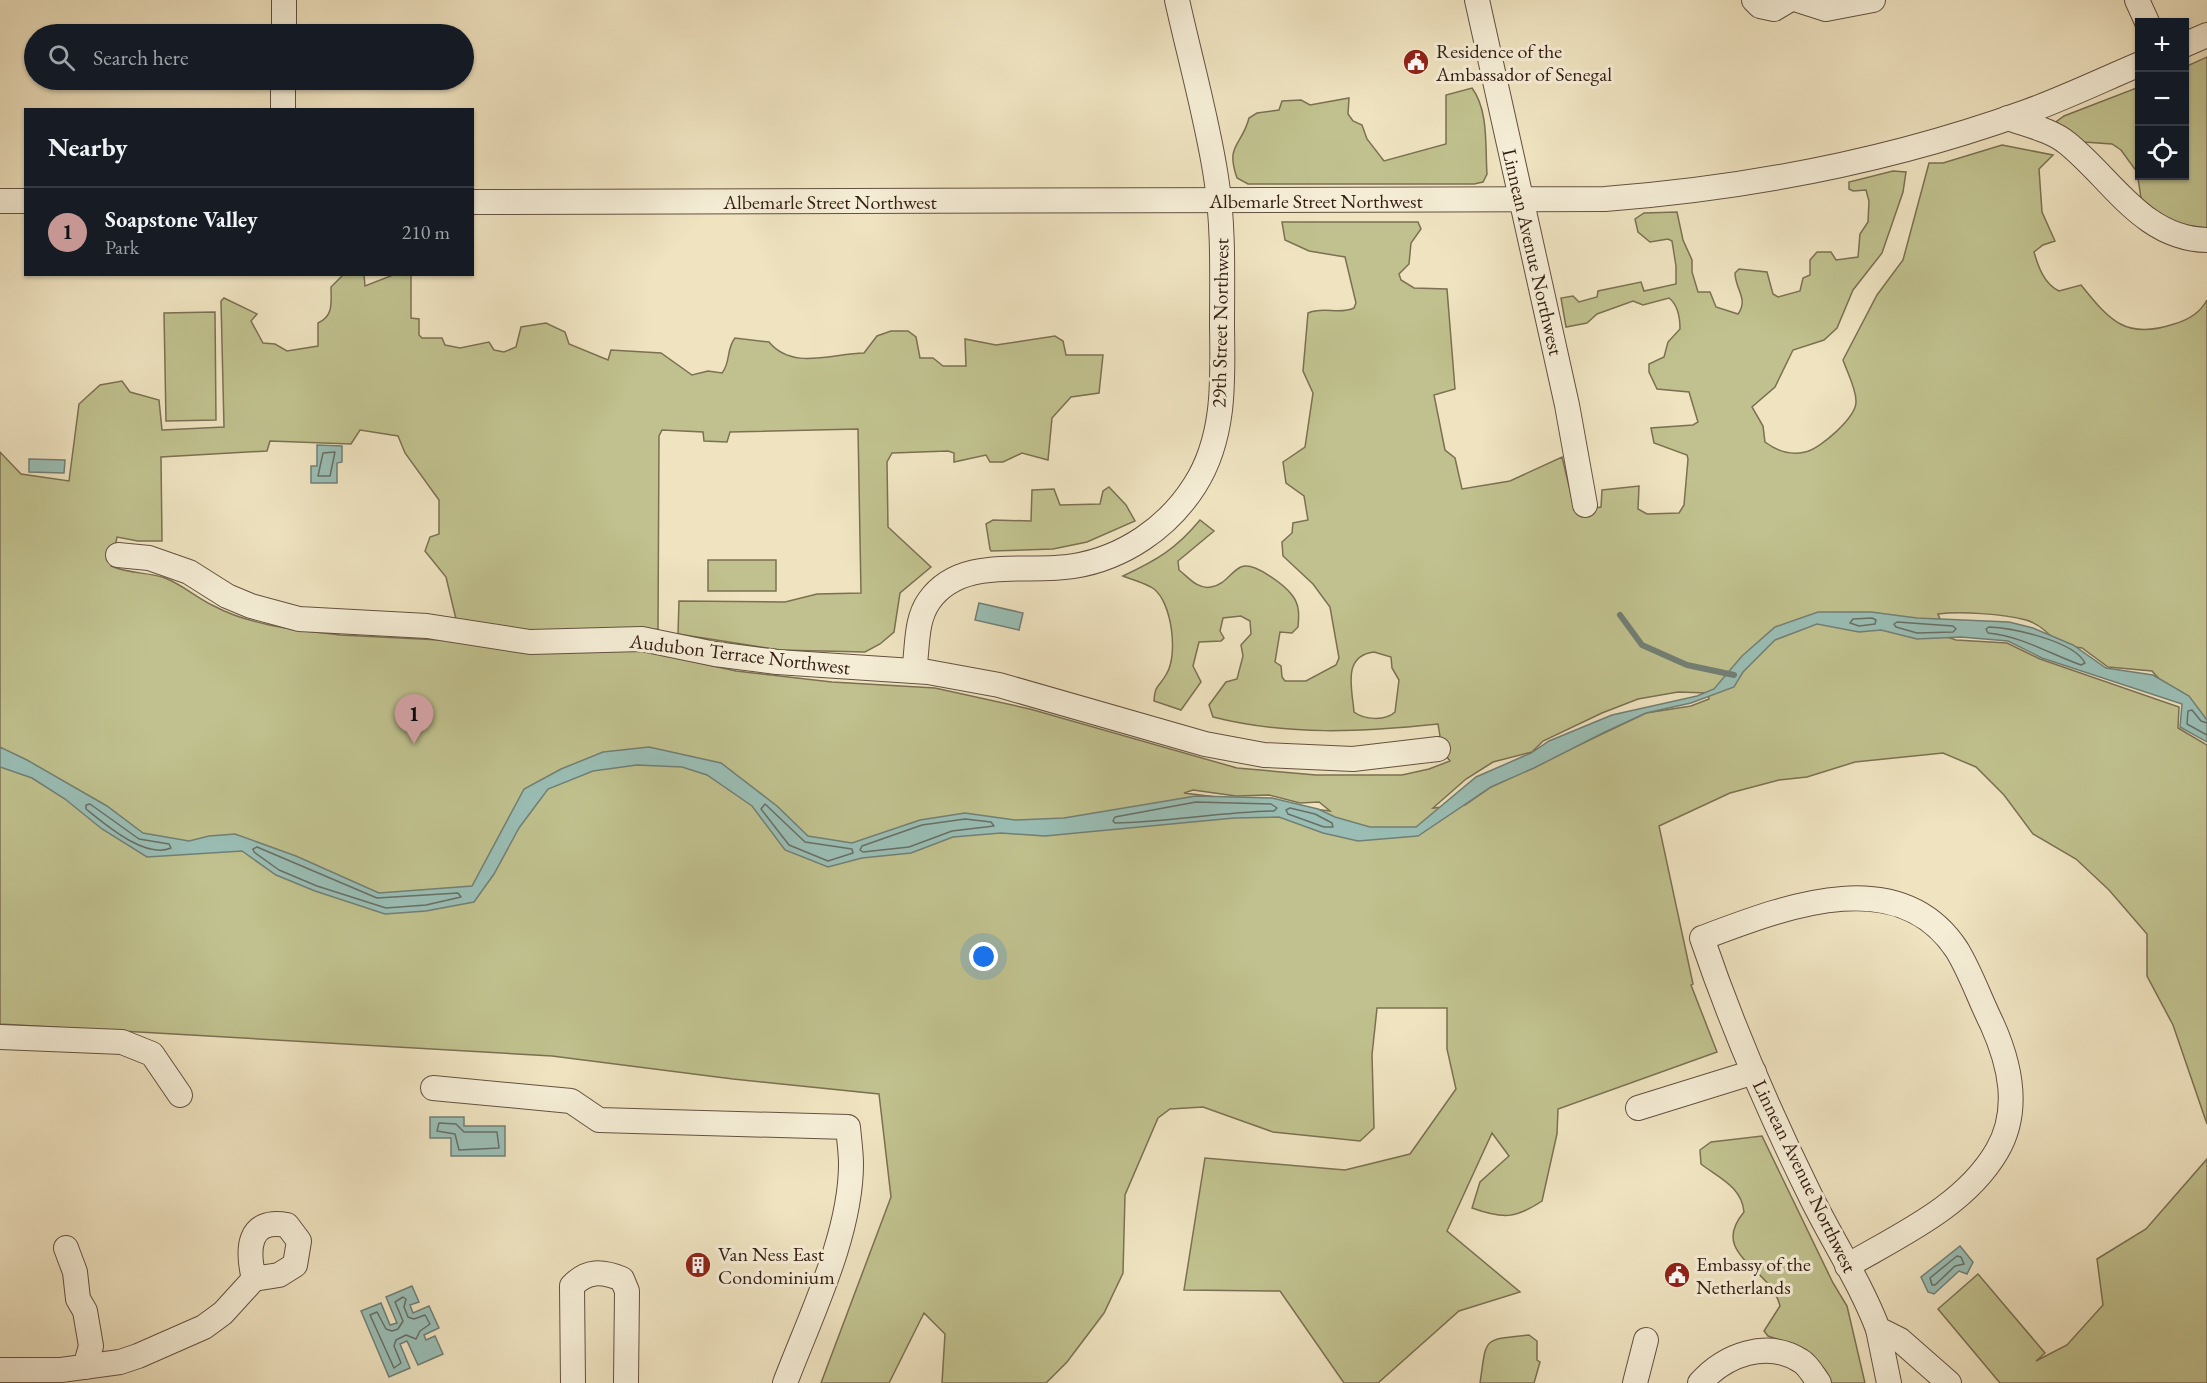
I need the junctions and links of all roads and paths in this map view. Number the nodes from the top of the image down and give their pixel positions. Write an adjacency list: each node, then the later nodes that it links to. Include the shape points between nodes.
1 (284, 0): 10 (street)
2 (1177, 0): 21 (street, 29th Street Northwest)
3 (1477, 0): 17 (street, Linnean Avenue Northwest)
4 (1754, 0): 5 (street, via 1760,6 1774,9)
5 (1789, 0)
6 (1798, 0): 7 (street, via 1826,9)
7 (1873, 0)
8 (2137, 0): 9 (street)
9 (2145, 18)
10 (284, 24)
11 (2207, 35): 12 (street)
12 (2189, 43)
13 (2135, 66): 16 (street, Albemarle Street Northwest)
14 (284, 90): 15 (street)
15 (284, 108)
16 (2008, 118): 17 (street, Albemarle Street Northwest, via 1900,152 1759,182 1624,198); 22 (street, via 2066,142 2153,225 2189,240)
17 (1520, 200): 21 (street, Albemarle Street Northwest); 23 (street, Linnean Avenue Northwest, via 1571,421)
18 (0, 201): 19 (street)
19 (24, 201)
20 (474, 202): 21 (street, Albemarle Street Northwest)
21 (1219, 202): 25 (street, 29th Street Northwest, via 1221,405 1212,447 1195,486 1152,532 1117,553 1075,566 972,573 946,584 929,600 920,620)
22 (2207, 240)
23 (1585, 504)
24 (118, 555): 25 (street, Audubon Terrace Northwest, via 149,558 189,572 227,596 299,619 440,627 530,642 642,639 777,662)
25 (914, 671): 26 (street, Audubon Terrace Northwest, via 999,685 1178,737 1254,753 1353,759)
26 (1438, 749)
27 (1, 1045): 30 (street, via 122,1042 152,1054)
28 (1754, 1072): 31 (street); 33 (street, Linnean Avenue Northwest); 33 (street, Linnean Avenue Northwest, via 1702,938 1812,902 1857,899 1901,906 1928,921 1957,950 2007,1063 2011,1100 2007,1125 1996,1153 1965,1188 1932,1215)
29 (433, 1088): 41 (street, via 571,1101 599,1120 848,1127 851,1165 836,1246)
30 (180, 1095)
31 (1638, 1108)
32 (66, 1248): 37 (street, via 75,1272 78,1299 85,1311 90,1346)
33 (1847, 1266): 35 (street, Linnean Avenue Northwest)
34 (254, 1279): 37 (street, via 223,1314 204,1327 138,1356)
35 (1878, 1329): 45 (street, Linnean Avenue Northwest); 46 (street, via 1900,1340)
36 (1646, 1340): 42 (street)
37 (85, 1367): 38 (street)
38 (13, 1375)
39 (573, 1383): 40 (street, via 572,1286 582,1276 604,1272 622,1279 627,1291)
40 (626, 1383)
41 (784, 1383)
42 (1635, 1383)
43 (1700, 1383): 44 (street, via 1712,1370 1739,1356 1773,1348 1803,1361)
44 (1819, 1383)
45 (1889, 1383)
46 (1949, 1383)

